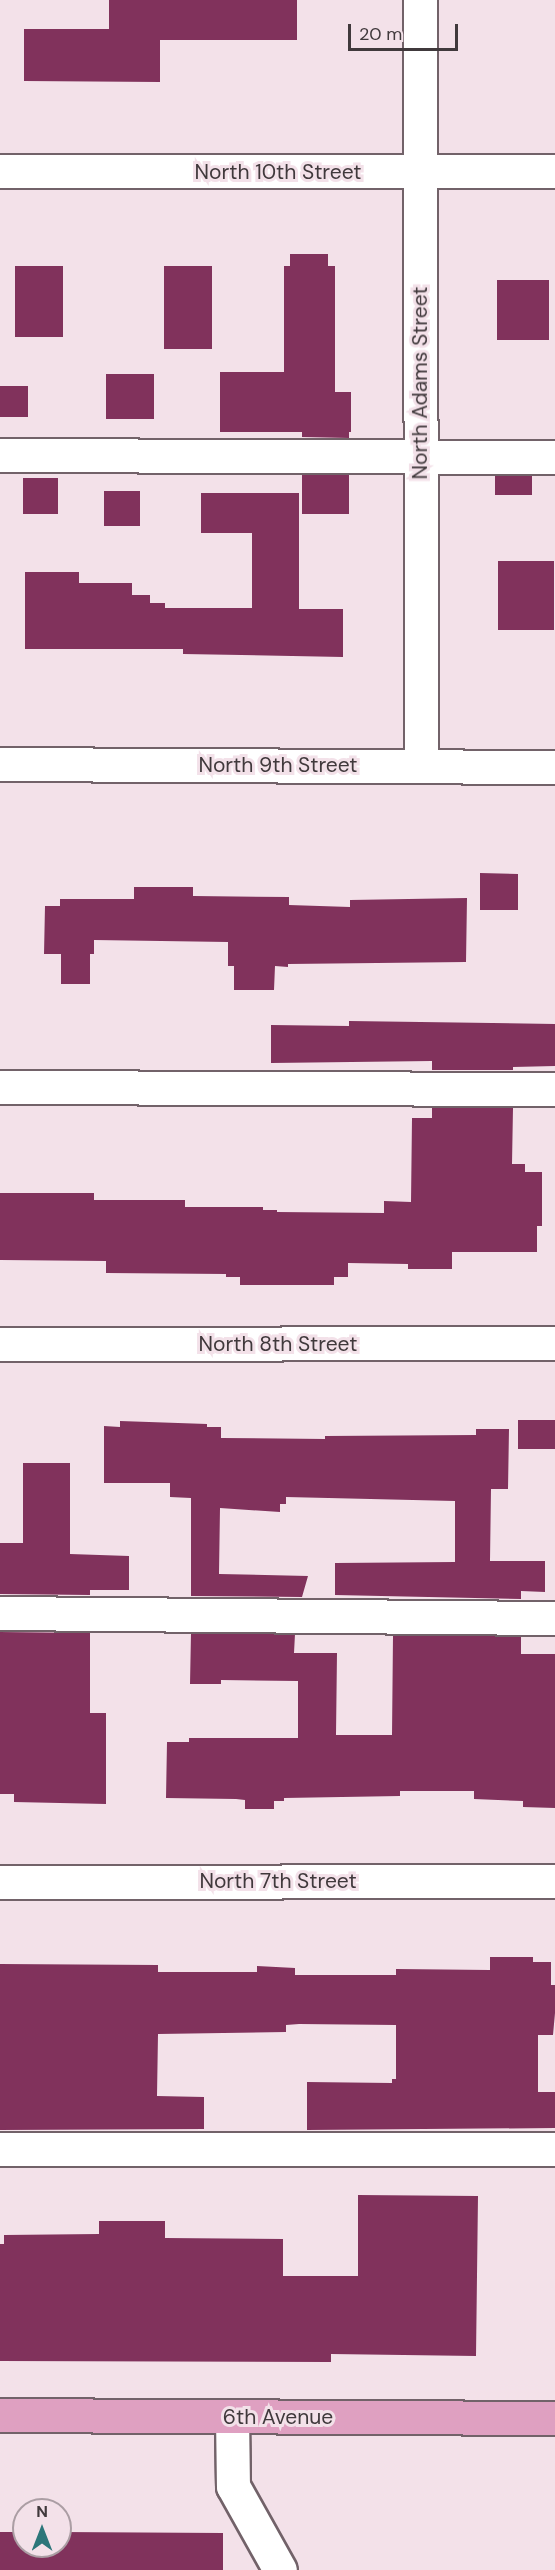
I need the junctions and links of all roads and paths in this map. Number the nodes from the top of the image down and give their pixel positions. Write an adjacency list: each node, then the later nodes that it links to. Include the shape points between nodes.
1 (420, 0): 4 (street, North Adams Street)
2 (0, 171): 4 (street, North 10th Street)
3 (555, 171): 4 (street, North 10th Street)
4 (420, 172): 6 (street, North Adams Street)
5 (0, 455): 6 (street)
6 (420, 457): 7 (street); 9 (street, North Adams Street)
7 (555, 457)
8 (0, 764): 9 (street, North 9th Street)
9 (421, 765): 10 (street, North 9th Street)
10 (555, 767)
11 (0, 1087): 12 (street)
12 (555, 1089)
13 (555, 1343): 14 (street, North 8th Street)
14 (0, 1344)
15 (0, 1613): 16 (street)
16 (555, 1618)
17 (555, 1881): 18 (street, North 7th Street)
18 (0, 1882)
19 (0, 2149): 20 (street)
20 (555, 2149)
21 (0, 2415): 22 (main road, 6th Avenue)
22 (232, 2416): 23 (main road, 6th Avenue); 24 (street, via 233,2486)
23 (555, 2418)
24 (280, 2570)

